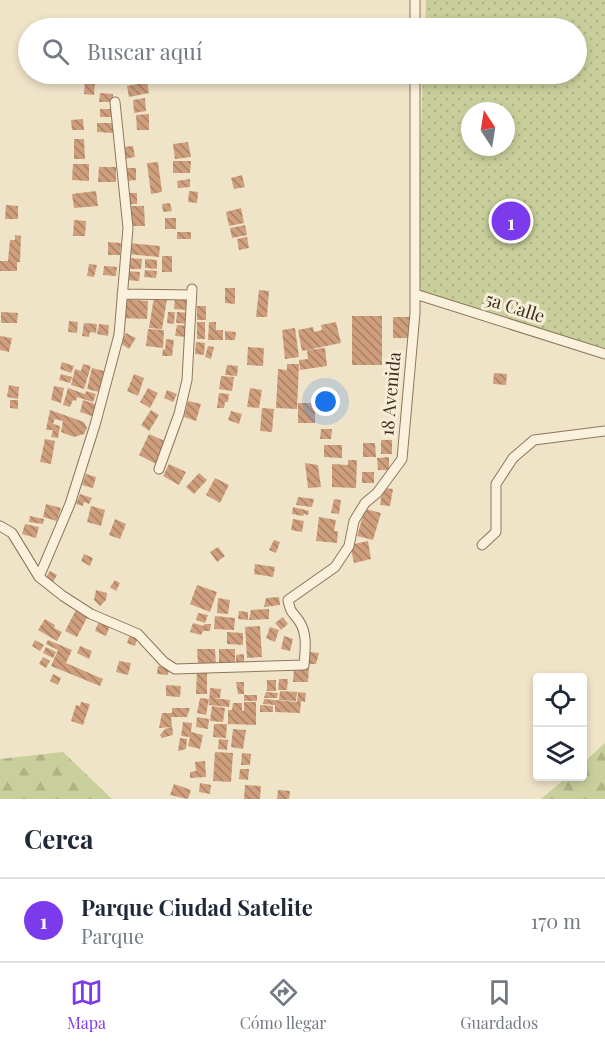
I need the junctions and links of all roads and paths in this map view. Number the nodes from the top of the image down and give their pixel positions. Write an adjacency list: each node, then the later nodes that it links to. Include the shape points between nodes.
1 (415, 0): 2 (street)
2 (415, 18)
3 (415, 84): 6 (street, 18 Avenida)
4 (115, 102): 5 (street, via 128,228)
5 (122, 294): 9 (street, via 191,292 186,380 179,414); 12 (street, via 119,335 95,425 70,504)
6 (415, 294): 7 (street, 5a Calle); 12 (street, 18 Avenida, via 402,459 365,503 354,521 349,546 335,567 288,600 306,642 304,665 175,669 138,634 91,614)
7 (605, 354)
8 (605, 431): 11 (street, via 534,440 513,458 496,484 496,531)
9 (159, 469)
10 (0, 526): 12 (street, via 12,533)
11 (482, 545)
12 (39, 577)

